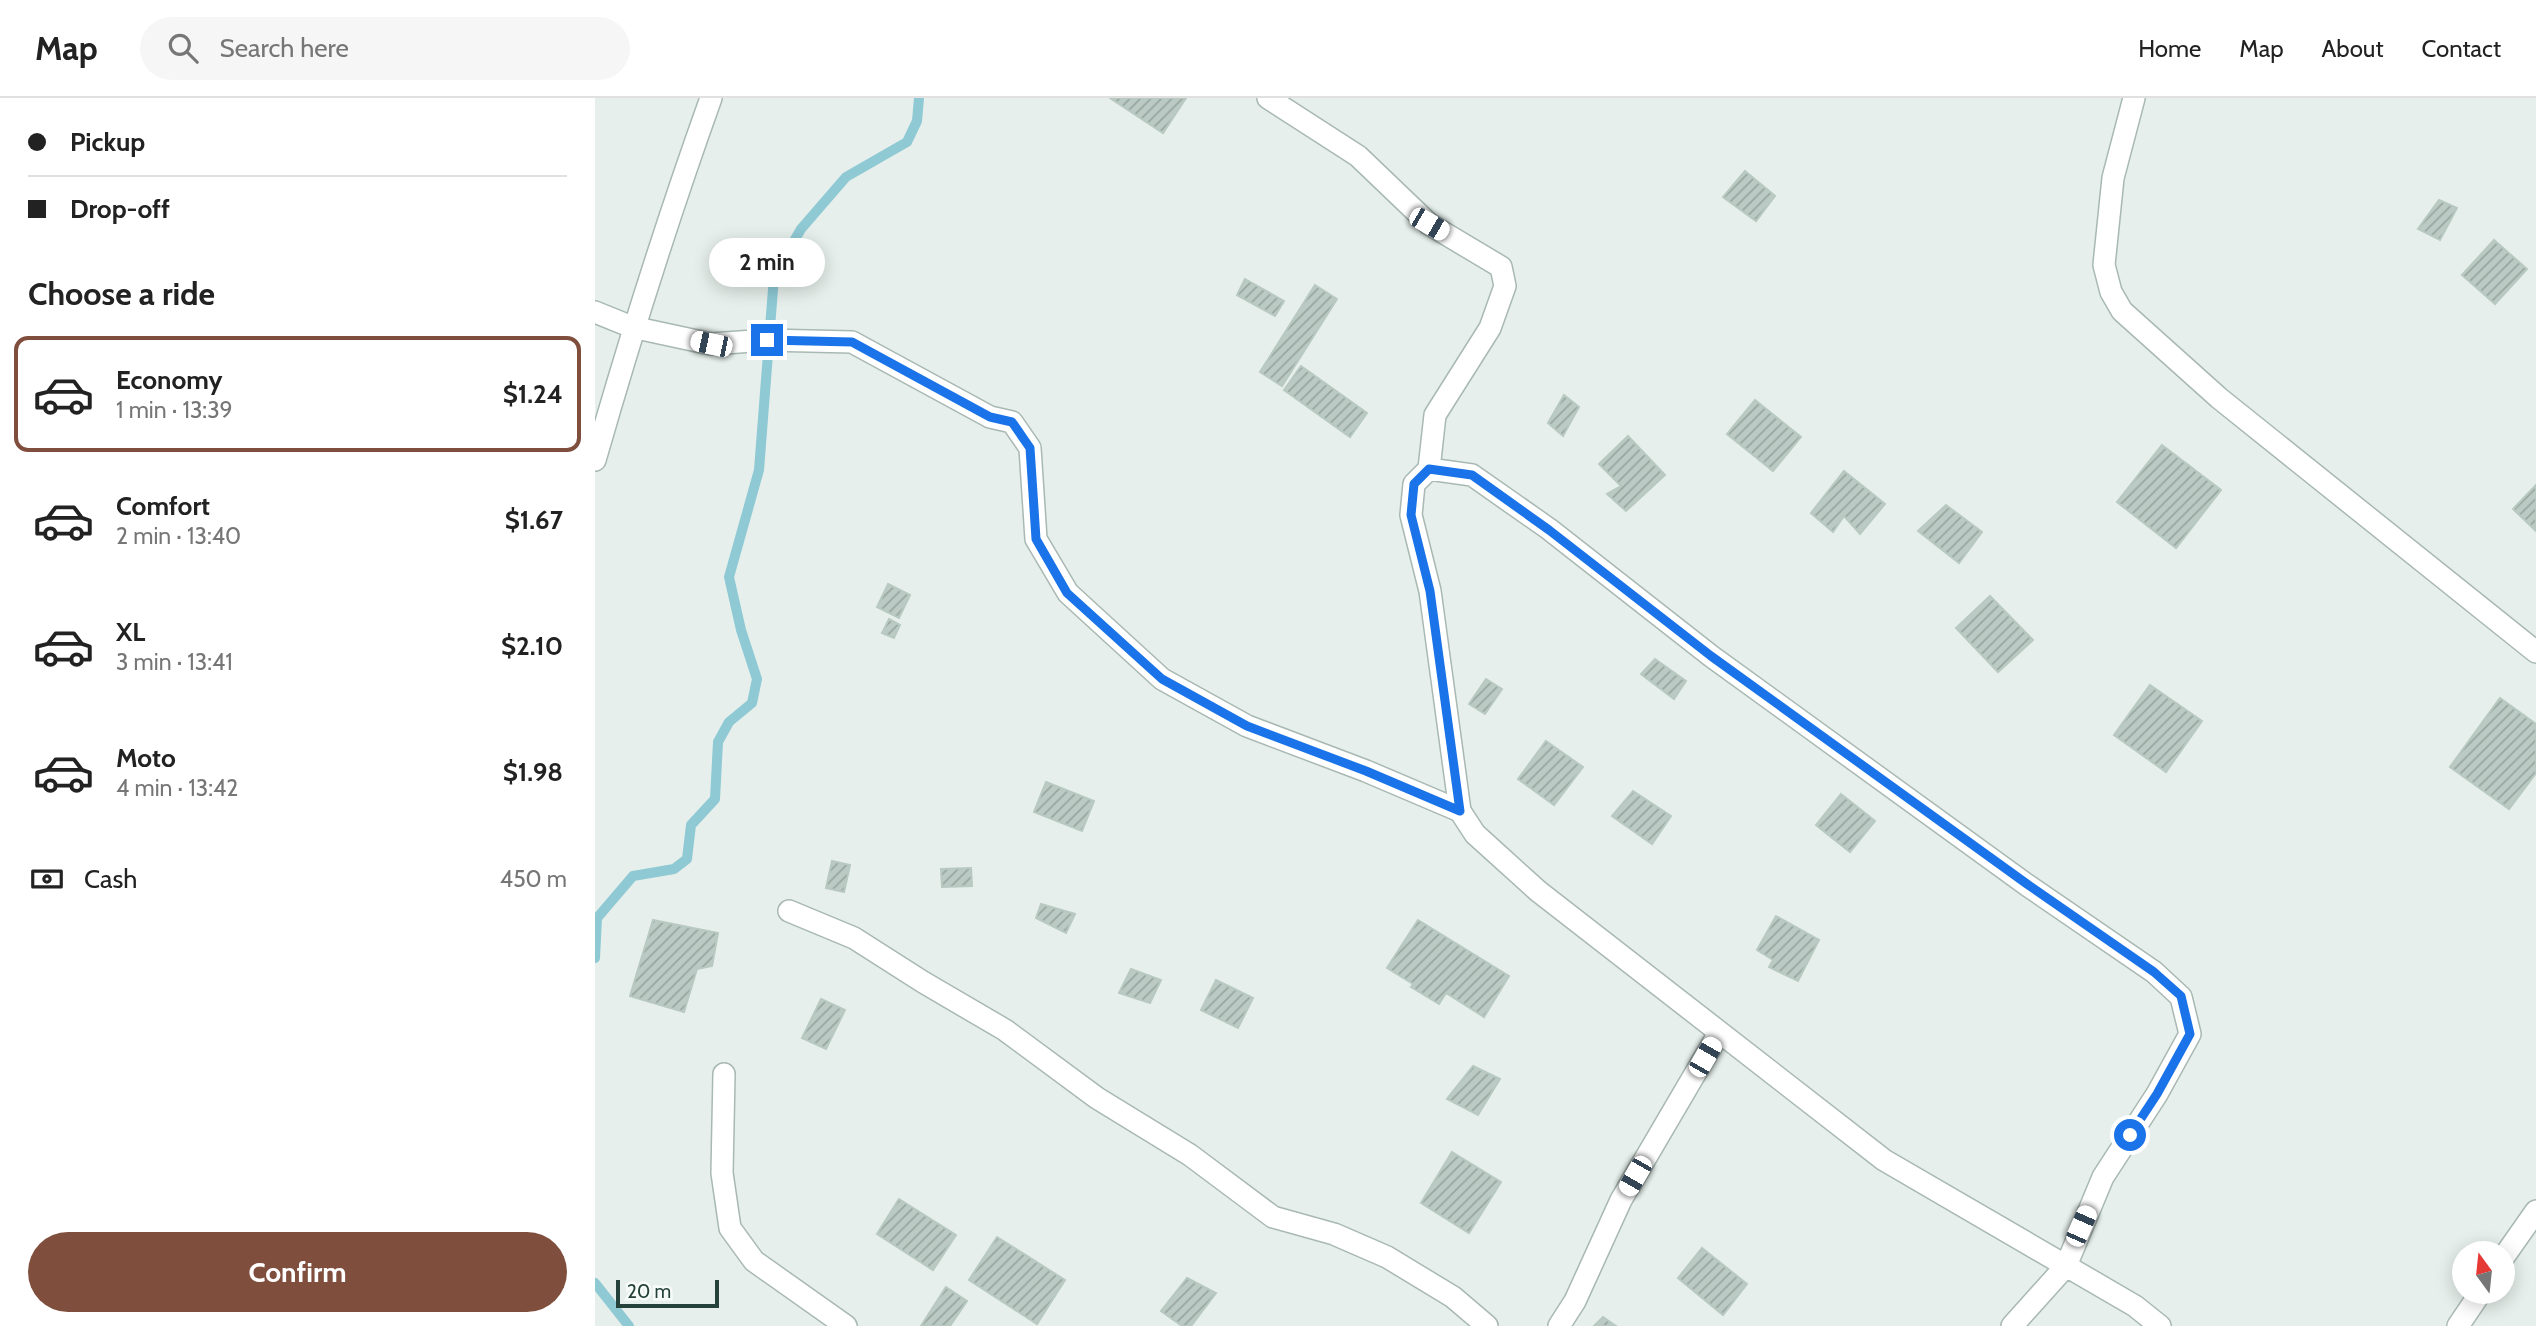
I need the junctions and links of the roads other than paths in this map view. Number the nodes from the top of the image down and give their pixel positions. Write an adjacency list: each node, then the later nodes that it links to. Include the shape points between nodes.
1 (711, 98): 5 (street)
2 (1268, 98): 7 (street, via 1358,156 1429,224 1501,267 1505,286 1490,328 1435,415)
3 (2134, 98): 8 (street, via 2113,178 2104,265 2122,311 2219,398)
4 (595, 312): 5 (street)
5 (632, 327): 6 (street); 9 (street, via 711,344 852,342 990,417 1012,422 1030,448 1036,539 1067,593 1162,679 1247,726)
6 (595, 460)
7 (1429, 469): 9 (street, via 1414,484 1411,515 1430,591); 15 (street, via 1472,475 1711,656 2154,972 2181,996 2190,1034 2103,1177)
8 (2536, 652)
9 (1460, 811): 11 (street, via 1475,834 1538,891)
10 (789, 911): 18 (street, via 855,938 1005,1030 1273,1217 1334,1234 1387,1257 1453,1297)
11 (1719, 1033): 15 (street, via 1884,1160); 19 (street, via 1621,1200)
12 (724, 1074): 17 (street, via 722,1173 730,1228 754,1261)
13 (2536, 1211): 14 (street)
14 (2515, 1241)
15 (2066, 1266): 20 (street); 21 (street)
16 (2473, 1304): 22 (street)
17 (846, 1326)
18 (1487, 1326)
19 (1559, 1326)
20 (2012, 1326)
21 (2160, 1326)
22 (2458, 1326)

